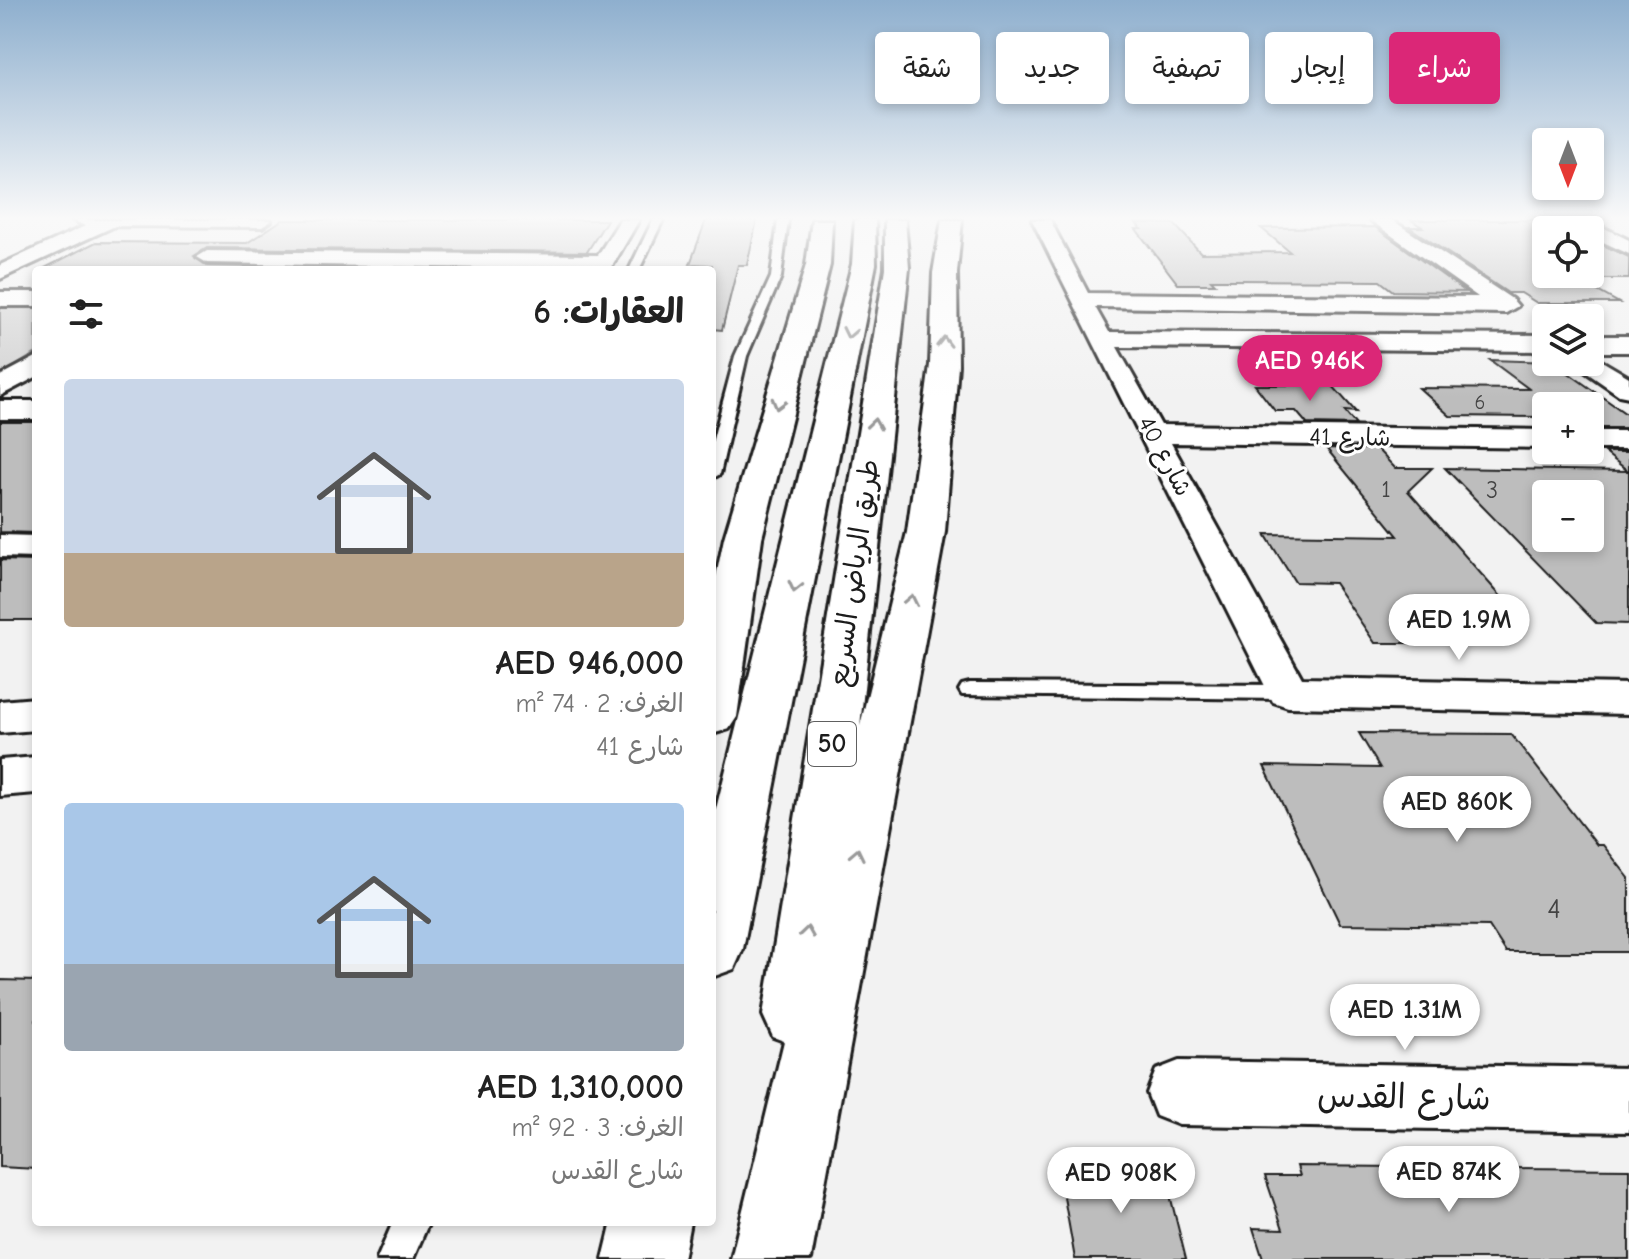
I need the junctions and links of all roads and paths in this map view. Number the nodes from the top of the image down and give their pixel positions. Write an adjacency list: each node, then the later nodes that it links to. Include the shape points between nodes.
1 (775, 279): 27 (lane, via 741,356)
2 (814, 279): 32 (highway, one-way to 32, via 743,538)
3 (861, 279): 38 (highway, طريق الرياض السريع, one-way to 38)
4 (896, 279): 45 (highway, طريق الرياض السريع / 50, one-way to 4)
5 (945, 279): 46 (highway, one-way to 5, via 926,532 944,365)
6 (1071, 279): 10 (street, شارع 40)
7 (1466, 279): 11 (street)
8 (0, 299): 9 (street)
9 (32, 299)
10 (1082, 300): 11 (street); 13 (street, شارع 40)
11 (1504, 304): 12 (street)
12 (1532, 323)
13 (1103, 339): 14 (street); 23 (street, شارع 40)
14 (1532, 343)
15 (1604, 344): 16 (street)
16 (1629, 344)
17 (32, 368): 19 (street)
18 (1604, 372): 20 (street)
19 (0, 388)
20 (1629, 389)
21 (0, 410): 22 (street)
22 (32, 410)
23 (1153, 434): 24 (street, شارع 41); 31 (street, شارع 40)
24 (1532, 439)
25 (1604, 440): 26 (street)
26 (1629, 440)
27 (716, 458)
28 (0, 546): 29 (street)
29 (32, 547)
30 (970, 690): 31 (lane)
31 (1288, 692): 33 (street)
32 (716, 694)
33 (1629, 699)
34 (32, 714): 35 (street)
35 (0, 717)
36 (32, 775): 37 (street)
37 (0, 778)
38 (716, 931)
39 (1179, 1093): 40 (street, شارع القدس)
40 (1629, 1100)
41 (409, 1226): 43 (lane)
42 (650, 1226): 44 (highway)
43 (395, 1259)
44 (643, 1259)
45 (764, 1259)
46 (771, 1259)

